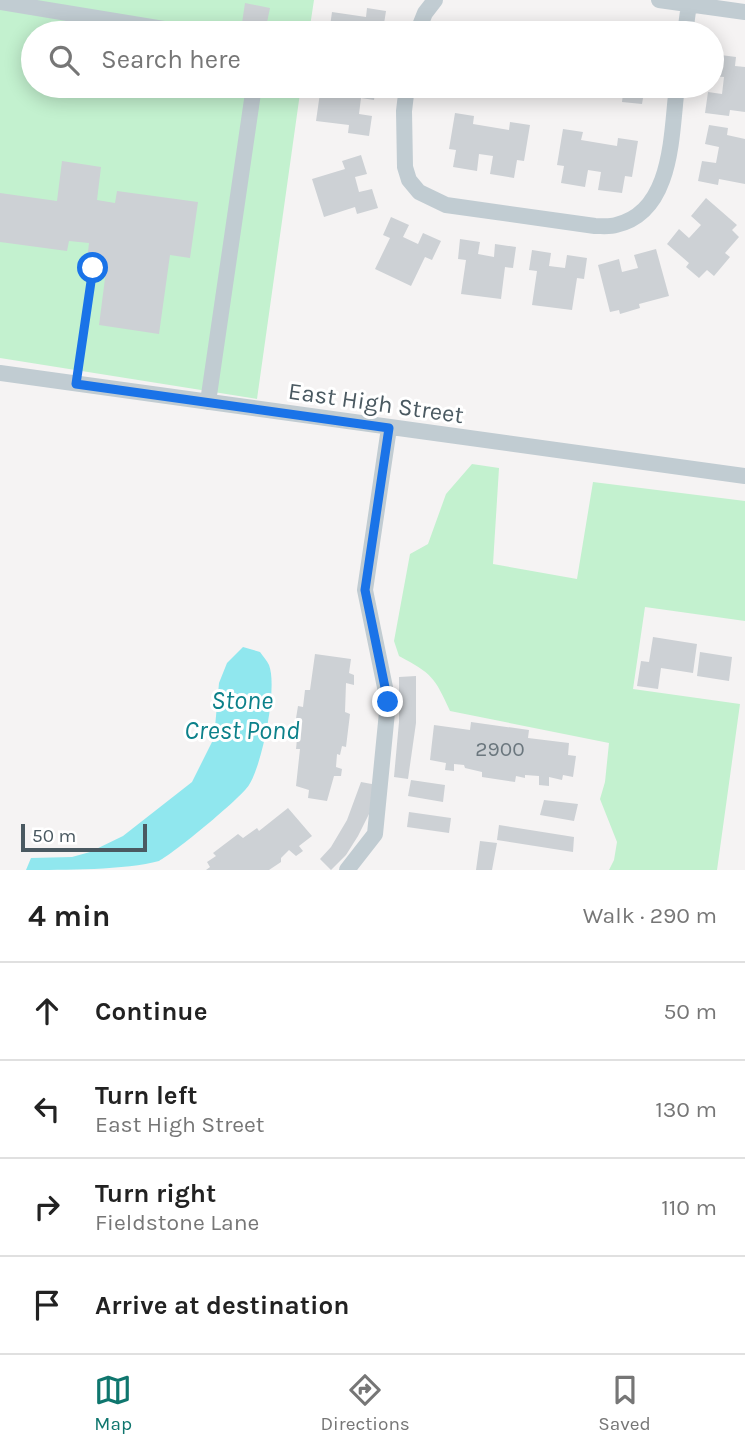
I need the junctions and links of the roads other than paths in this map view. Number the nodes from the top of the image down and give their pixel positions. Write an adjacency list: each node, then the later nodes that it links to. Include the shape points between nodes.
1 (435, 0): 7 (street)
2 (659, 0): 4 (street)
3 (0, 2): 6 (street)
4 (689, 4): 5 (street); 8 (street)
5 (745, 12)
6 (115, 21)
7 (422, 21)
8 (687, 21)
9 (252, 98): 13 (street)
10 (406, 98): 11 (street, via 405,167 408,180 419,192 446,205 615,226 640,214 659,191)
11 (675, 98)
12 (0, 373): 13 (street, East High Street)
13 (208, 402): 14 (street, East High Street)
14 (389, 428): 15 (street, East High Street); 16 (street, via 365,590 388,702 375,834)
15 (745, 476)
16 (346, 870)

